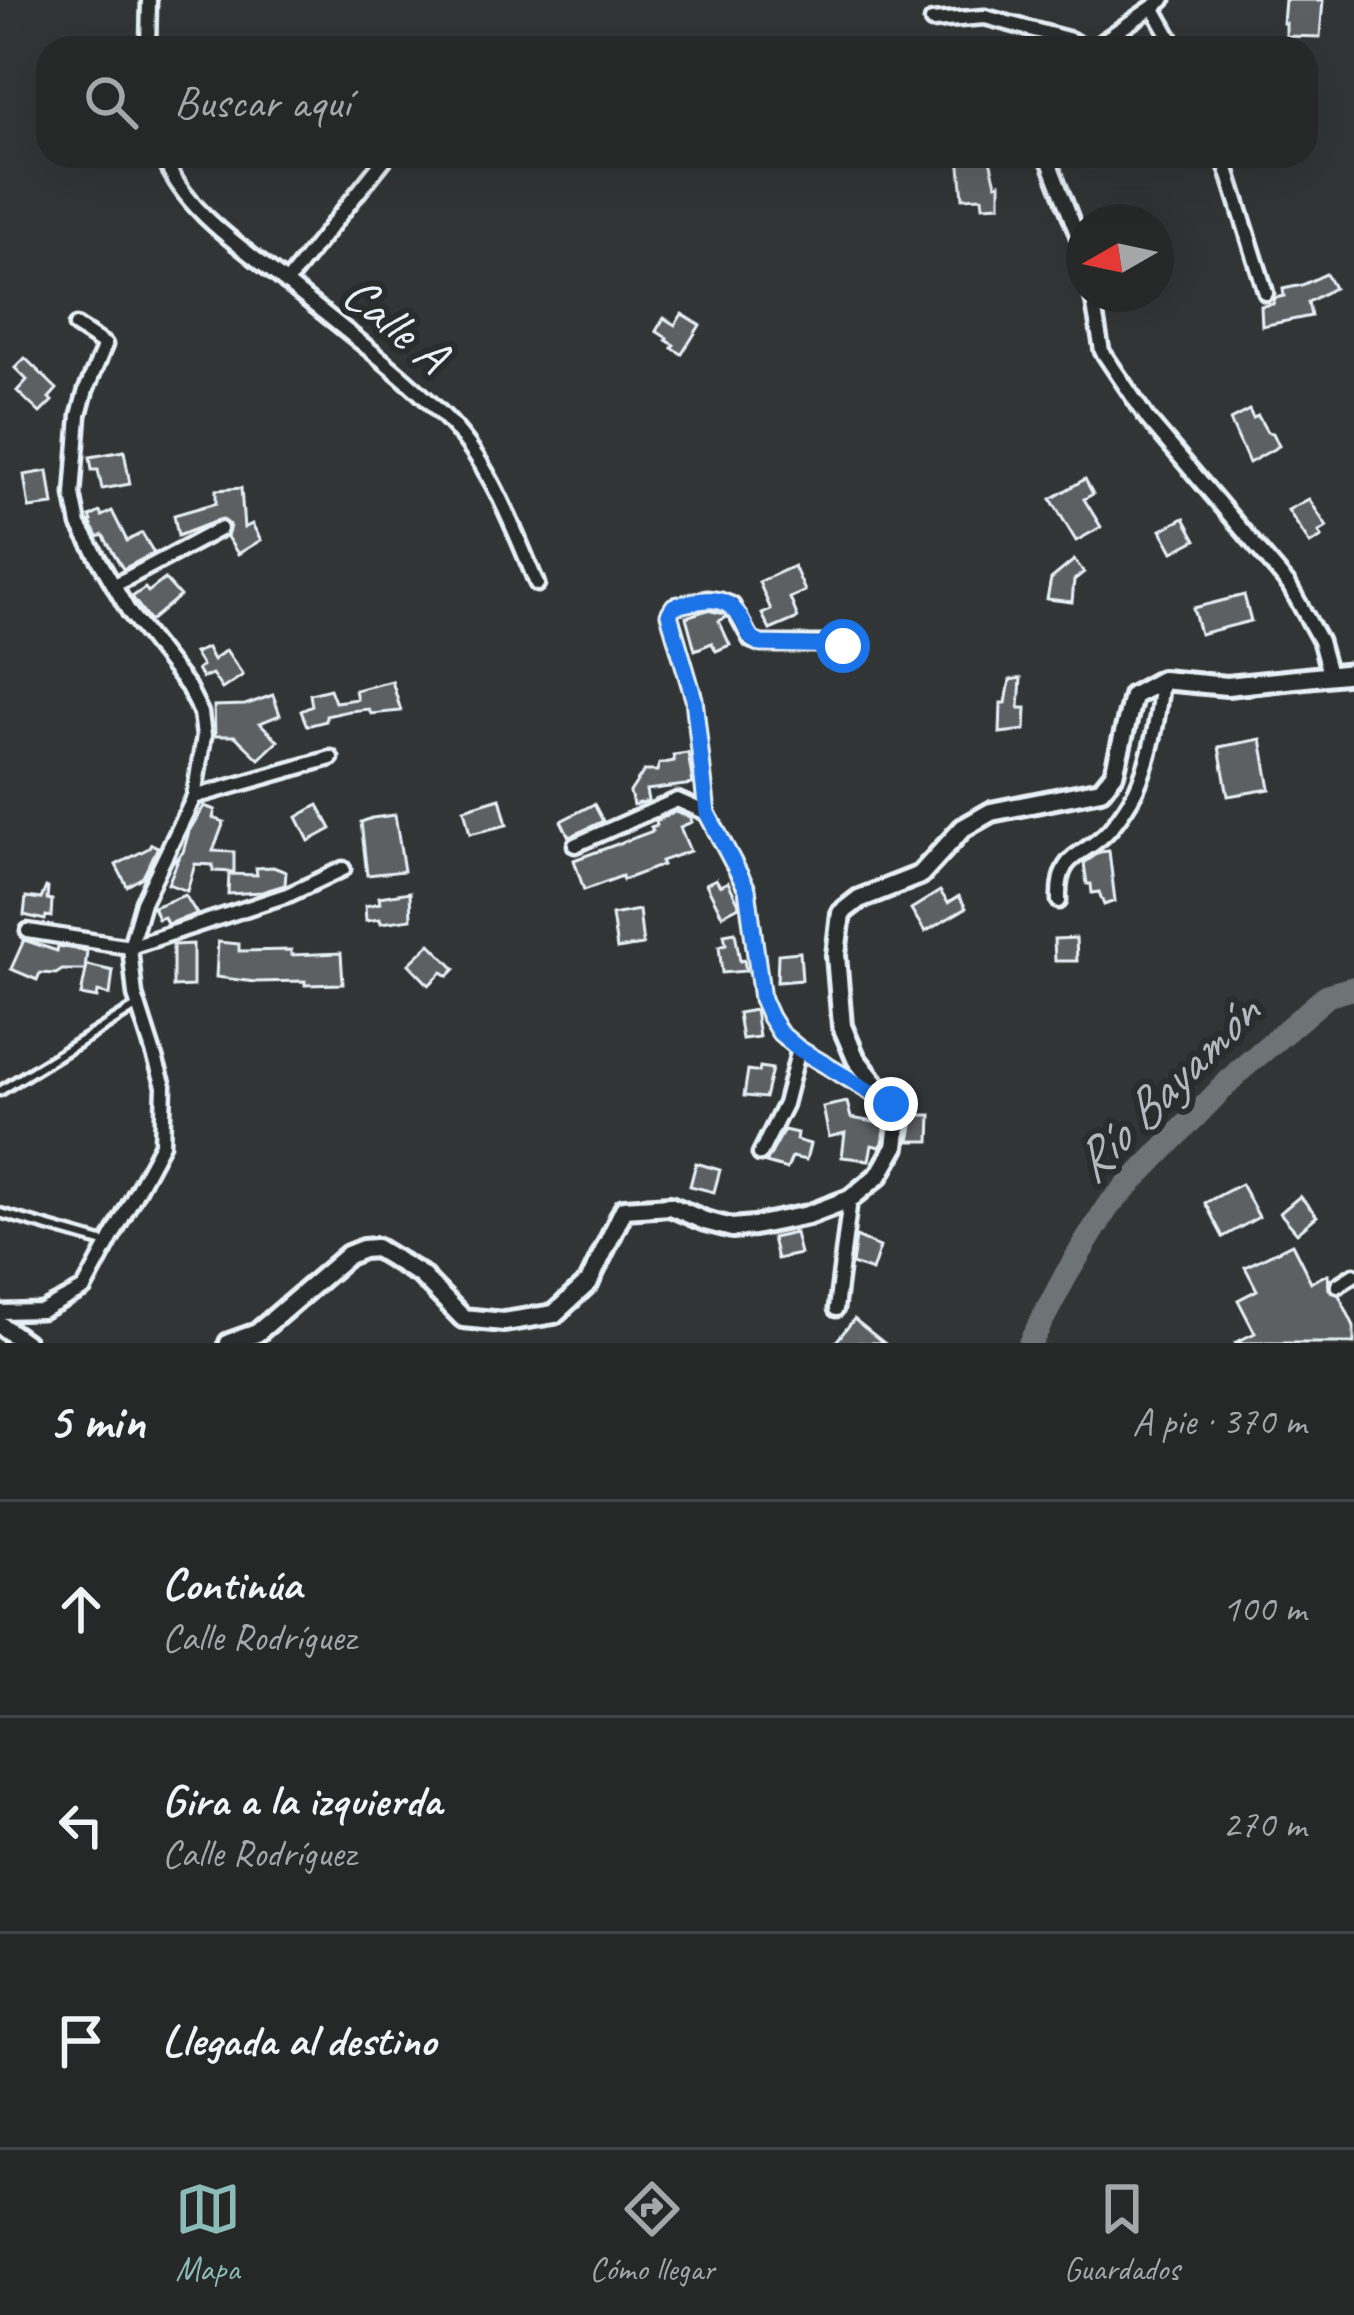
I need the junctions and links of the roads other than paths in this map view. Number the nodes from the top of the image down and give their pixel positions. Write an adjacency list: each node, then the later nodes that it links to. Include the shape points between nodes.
1 (149, 0): 4 (street)
2 (1158, 3): 6 (street); 7 (street)
3 (932, 22): 5 (street, via 985,17)
4 (148, 36)
5 (1055, 36)
6 (1107, 36)
7 (1171, 36)
8 (168, 168): 13 (street, Calle A, via 212,224)
9 (377, 168): 13 (street)
10 (1052, 168): 12 (street)
11 (1227, 168): 14 (street)
12 (1066, 206)
13 (286, 283): 18 (street, Calle A, via 444,416 478,456)
14 (1266, 293)
15 (1095, 312): 21 (street, via 1102,351 1147,418 1289,585)
16 (76, 326): 19 (street, via 105,345 79,415 73,495 80,525)
17 (220, 529): 19 (street)
18 (538, 584)
19 (115, 585): 25 (street, via 201,713)
20 (860, 652): 26 (street, via 761,644 721,601 674,606 669,614 694,699)
21 (1329, 674): 22 (street); 23 (street, via 1228,686)
22 (1354, 674)
23 (1162, 680): 29 (street, via 1136,790 1108,832 1067,861); 35 (street, via 1132,696 1114,774 1101,790 991,812 962,828 920,875 841,914 842,1026)
24 (331, 758): 25 (street)
25 (194, 797): 31 (street, via 142,902)
26 (707, 813): 27 (street, via 677,800); 33 (street, via 747,889 762,999)
27 (575, 845)
28 (343, 869): 31 (street)
29 (1059, 901)
30 (28, 931): 31 (street)
31 (130, 946): 32 (street)
32 (139, 1005): 34 (lane); 39 (street, via 164,1086 162,1144)
33 (799, 1049): 35 (street); 36 (street)
34 (0, 1091)
35 (891, 1104): 37 (street, via 895,1147 879,1175)
36 (760, 1154)
37 (850, 1199): 42 (street); 46 (street, via 732,1228 670,1206 624,1209 590,1282 554,1314 504,1322 463,1318 421,1275 376,1248 363,1249 257,1333)
38 (0, 1213): 39 (lane)
39 (108, 1244): 43 (street, via 84,1289 42,1311)
40 (1354, 1275): 41 (street)
41 (1338, 1285)
42 (836, 1309)
43 (0, 1312)
44 (0, 1325): 45 (street)
45 (25, 1343)
46 (229, 1343)

